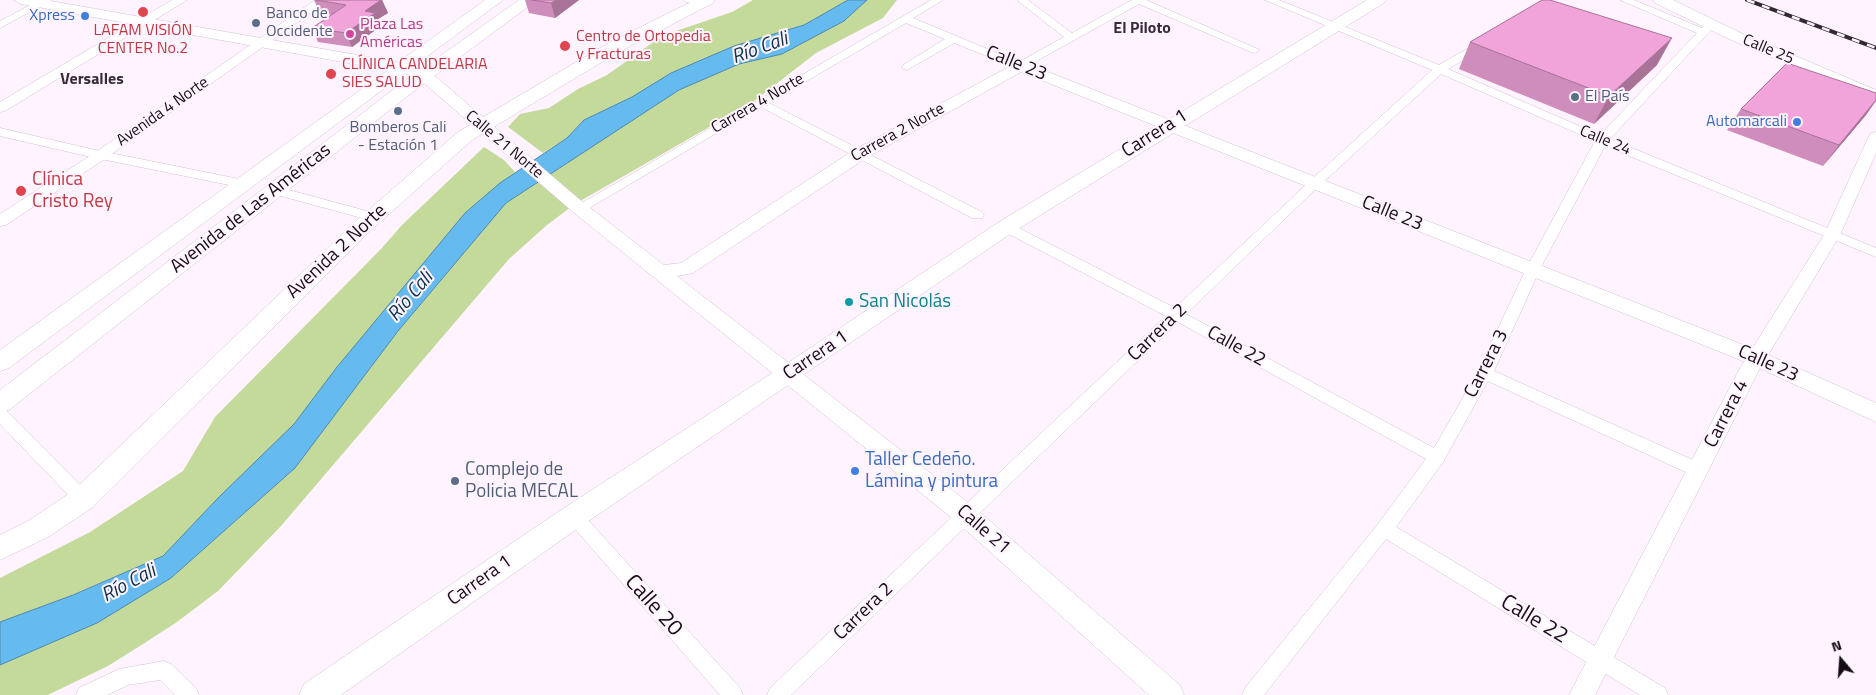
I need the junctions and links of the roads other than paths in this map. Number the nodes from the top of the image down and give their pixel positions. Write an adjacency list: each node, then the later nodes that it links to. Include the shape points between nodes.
1 (21, 0): 15 (main road, Calle 21 Norte)
2 (181, 0): 17 (street)
3 (323, 0): 25 (street, Avenida 4 Norte)
4 (495, 0): 28 (main road, Avenida de Las Américas)
5 (529, 0): 31 (main road, Avenida de Las Américas)
6 (938, 0): 16 (street, Carrera 4 Norte)
7 (1022, 0): 22 (street)
8 (1139, 0): 22 (street, Carrera 2 Norte); 26 (street)
9 (1270, 0): 19 (street, Calle 24)
10 (1378, 0): 19 (main road, Carrera 1)
11 (1625, 0): 20 (street)
12 (1642, 0): 20 (main road)
13 (1661, 0): 21 (main road, Calle 25)
14 (699, 1): 36 (main road, Avenida 2 Norte)
15 (44, 2): 17 (main road, Calle 21 Norte); 18 (street)
16 (906, 19): 23 (street, Calle 23); 33 (street, Carrera 4 Norte)
17 (144, 22): 25 (main road, Calle 21 Norte); 34 (street)
18 (0, 25)
19 (1336, 25): 30 (street, Calle 24); 35 (main road, Carrera 1)
20 (1705, 29): 21 (main road); 39 (street, Carrera 3)
21 (1735, 36): 32 (main road, Calle 25)
22 (1071, 37): 27 (street, Carrera 2 Norte)
23 (954, 38): 27 (street, Calle 23); 29 (street)
24 (1490, 40): 30 (street, Carrera 2)
25 (260, 43): 28 (main road, Calle 21 Norte); 41 (street, Avenida 4 Norte)
26 (1255, 50)
27 (1020, 66): 35 (main road, Calle 23); 40 (main road, Carrera 2 Norte)
28 (401, 68): 31 (main road, Calle 21 Norte); 43 (main road, Avenida de Las Américas)
29 (907, 68)
30 (1440, 69): 39 (street, Calle 24); 42 (street, Carrera 2)
31 (424, 75): 36 (main road, Calle 21 Norte); 44 (main road, Avenida de Las Américas)
32 (1876, 97)
33 (761, 103): 40 (street); 45 (street, Carrera 4 Norte)
34 (0, 108)
35 (1170, 125): 42 (main road, Calle 23); 49 (main road, Carrera 1)
36 (481, 126): 45 (main road, Calle 21 Norte); 47 (main road, Avenida 2 Norte)
37 (0, 132): 41 (street)
38 (1876, 136): 50 (street, Carrera 4)
39 (1602, 140): 50 (street, Calle 24); 52 (street, Carrera 3)
40 (860, 154): 46 (street); 53 (main road, Carrera 2 Norte)
41 (101, 155): 43 (street); 48 (street, Avenida 4 Norte)
42 (1315, 183): 52 (main road, Calle 23); 54 (street, Carrera 2)
43 (244, 184): 56 (main road, Avenida de Las Américas)
44 (274, 190): 47 (street); 59 (main road, Avenida de Las Américas)
45 (578, 208): 53 (main road, Calle 21 Norte, via 662,272)
46 (977, 215)
47 (373, 217): 64 (main road, Avenida 2 Norte)
48 (0, 221)
49 (1006, 227): 54 (street, Calle 22); 58 (main road, Carrera 1)
50 (1832, 235): 51 (street, Calle 24); 55 (street, Carrera 4)
51 (1876, 254)
52 (1533, 270): 55 (main road, Calle 23); 57 (street, Carrera 3)
53 (684, 278): 58 (main road, Calle 21 Norte)
54 (1176, 315): 62 (street, Calle 22); 65 (street, Carrera 2)
55 (1756, 358): 60 (main road, Calle 23); 63 (street, Carrera 4)
56 (0, 362)
57 (1485, 372): 62 (street, Carrera 3); 63 (street)
58 (789, 374): 65 (main road, Calle 21); 66 (main road, Carrera 1)
59 (0, 403)
60 (1876, 413)
61 (0, 414): 64 (street)
62 (1437, 457): 67 (street, Carrera 3)
63 (1698, 470): 69 (street, Carrera 4)
64 (83, 499): 68 (main road, Avenida 2 Norte, via 38,529)
65 (966, 515): 74 (street, Carrera 2); 75 (main road, Calle 21)
66 (574, 516): 72 (main road, Carrera 1); 73 (street, Calle 20)
67 (1384, 530): 69 (street, Calle 22); 76 (street, Carrera 3)
68 (0, 548)
69 (1600, 661): 77 (street, Carrera 4); 78 (street, Calle 22)
70 (86, 695): 71 (street, via 126,676 164,670)
71 (189, 695)
72 (315, 695)
73 (733, 695)
74 (777, 695)
75 (1170, 695)
76 (1252, 695)
77 (1582, 695)
78 (1658, 695)

